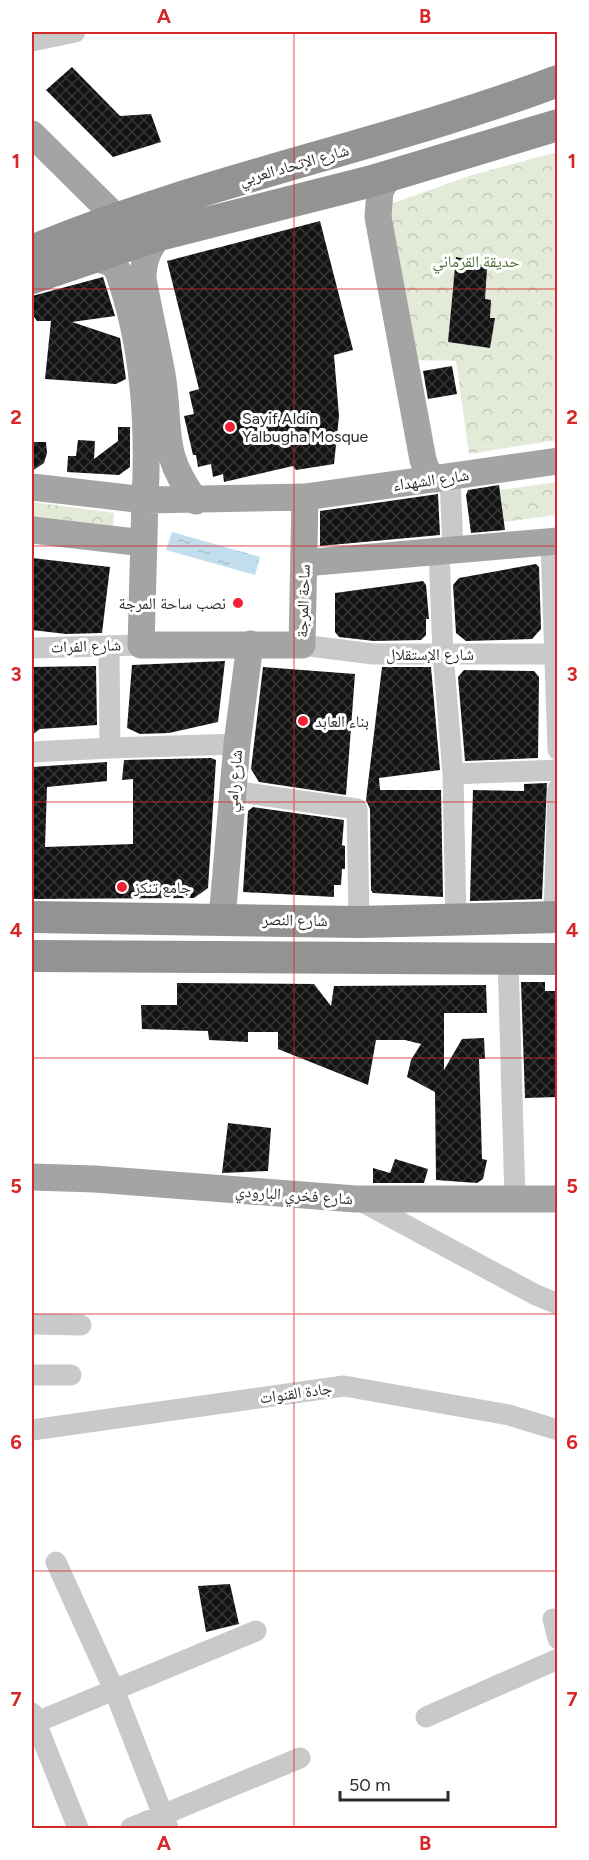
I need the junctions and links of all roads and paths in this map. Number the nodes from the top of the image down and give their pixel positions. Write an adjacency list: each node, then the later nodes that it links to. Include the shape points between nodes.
1 (75, 32): 2 (street)
2 (32, 41)
3 (558, 81): 8 (highway, شارع الإتحاد العربي, via 399,134)
4 (558, 125): 6 (highway, شارع الإتحاد العربي)
5 (32, 134): 8 (main road)
6 (389, 176): 7 (highway, شارع الإتحاد العربي); 14 (main road, via 380,191 377,208)
7 (348, 187): 9 (highway, شارع الإتحاد العربي); 14 (main road, via 366,220)
8 (116, 217): 11 (highway, شارع الإتحاد العربي)
9 (159, 235): 11 (highway, شارع الإتحاد العربي); 21 (main road, via 143,263 143,279 162,376 168,449 177,475)
10 (32, 238): 11 (highway)
11 (90, 243): 12 (highway, شارع الإتحاد العربي); 13 (highway, شارع الإتحاد العربي); 20 (main road, via 118,271 143,377 147,419)
12 (32, 251)
13 (32, 278)
14 (394, 339): 16 (main road, via 423,460 427,471); 17 (main road, via 410,460 406,475)
15 (558, 461): 16 (main road, شارع الشهداء)
16 (443, 478): 17 (main road, شارع الشهداء); 25 (street)
17 (396, 485): 19 (main road, شارع الشهداء)
18 (32, 487): 20 (main road)
19 (305, 497): 21 (main road); 26 (main road, ساحة المرجة)
20 (145, 500): 21 (main road); 24 (main road)
21 (196, 501)
22 (32, 530): 24 (main road)
23 (554, 541): 25 (main road); 33 (street)
24 (144, 543): 28 (main road)
25 (446, 551): 26 (main road); 32 (street)
26 (304, 563): 29 (main road, ساحة المرجة)
27 (250, 644): 28 (main road, ساحة المرجة); 29 (main road, ساحة المرجة); 34 (main road, شارع رامي)
28 (141, 645): 30 (street, شارع الفرات)
29 (302, 645): 32 (street, شارع الإستقلال, via 373,654)
30 (109, 646): 31 (street, شارع الفرات); 35 (street)
31 (32, 648)
32 (443, 654): 33 (street, شارع الإستقلال); 39 (street)
33 (556, 654): 36 (street)
34 (237, 744): 35 (street); 41 (main road, شارع رامي)
35 (110, 748): 37 (street)
36 (558, 750)
37 (32, 752)
38 (558, 770): 39 (street)
39 (453, 774): 46 (street)
40 (558, 789): 43 (street)
41 (233, 791): 44 (main road, شارع رامي); 47 (street, via 357,809)
42 (32, 916): 44 (highway, شارع النصر)
43 (556, 917): 45 (highway, شارع النصر)
44 (222, 919): 47 (highway, شارع النصر)
45 (489, 919): 46 (highway, شارع النصر); 49 (highway, via 496,923 504,938)
46 (456, 920): 47 (highway, شارع النصر)
47 (359, 922)
48 (32, 956): 49 (highway)
49 (500, 959): 50 (highway); 53 (street)
50 (558, 959)
51 (32, 1177): 52 (main road, شارع فخري البارودي)
52 (356, 1199): 53 (main road, شارع فخري البارودي); 55 (street)
53 (515, 1199): 54 (main road, شارع فخري البارودي)
54 (558, 1199)
55 (558, 1304)
56 (32, 1324): 57 (street)
57 (81, 1325)
58 (32, 1375): 59 (street)
59 (71, 1375)
60 (32, 1430): 61 (street, جادة القنوات, via 344,1386 509,1415)
61 (558, 1430)
62 (56, 1562): 65 (street)
63 (256, 1631): 65 (street)
64 (558, 1659): 66 (street)
65 (116, 1692): 67 (street); 69 (street)
66 (426, 1717)
67 (33, 1720): 70 (street)
68 (300, 1758): 69 (street)
69 (165, 1822): 71 (street)
70 (78, 1828)
71 (131, 1828)

